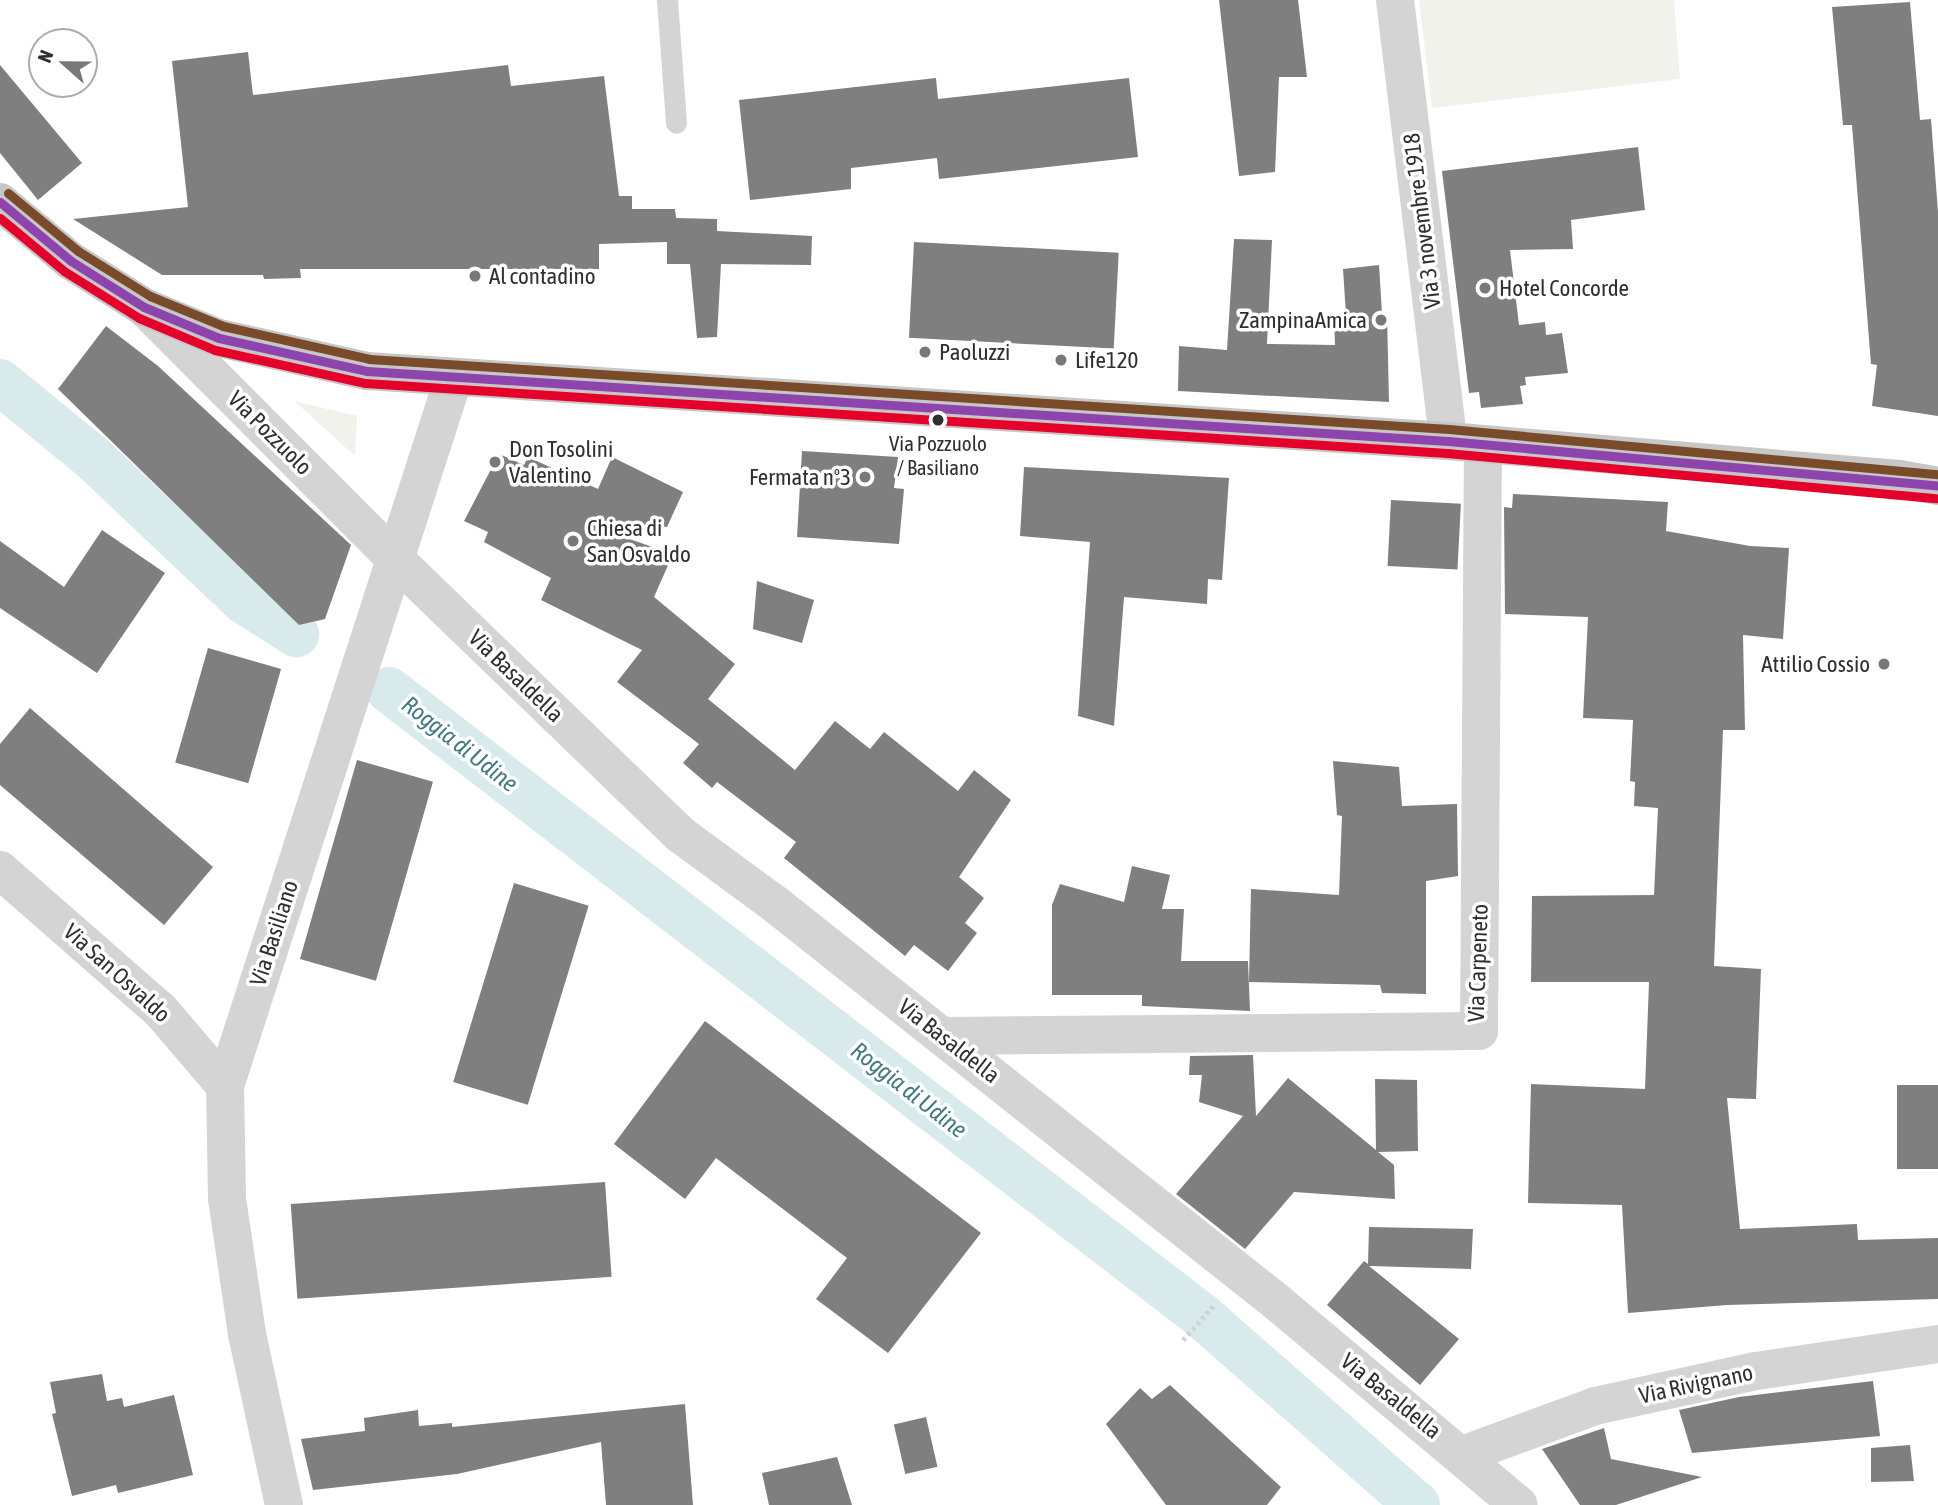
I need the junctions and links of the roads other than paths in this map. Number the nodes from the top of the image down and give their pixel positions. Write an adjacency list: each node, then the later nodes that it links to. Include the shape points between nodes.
1 (667, 0): 3 (lane)
2 (1395, 0): 7 (street, Via 3 novembre 1918)
3 (676, 123)
4 (0, 202): 5 (main road, Via Pozzuolo, via 71,261)
5 (144, 307): 6 (main road, Via Pozzuolo, via 219,338 275,354 367,371); 9 (street, Via Pozzuolo)
6 (454, 377): 7 (main road, Via Pozzuolo); 9 (street, Via Basiliano)
7 (1466, 443): 8 (main road, Via Pozzuolo); 11 (street, Via Carpeneto, via 1479,1031)
8 (1938, 486)
9 (395, 559): 11 (street, Via Basaldella, via 681,835); 12 (street, Via Basiliano)
10 (0, 870): 12 (street, Via San Osvaldo, via 160,1011)
11 (942, 1036): 14 (street, Via Basaldella)
12 (225, 1086): 15 (street, Via Basiliano, via 227,1199 247,1334)
13 (1938, 1345): 14 (street, Via Rivignano, via 1756,1371 1595,1406)
14 (1462, 1455): 16 (street, Via Basaldella)
15 (285, 1505)
16 (1519, 1505)

